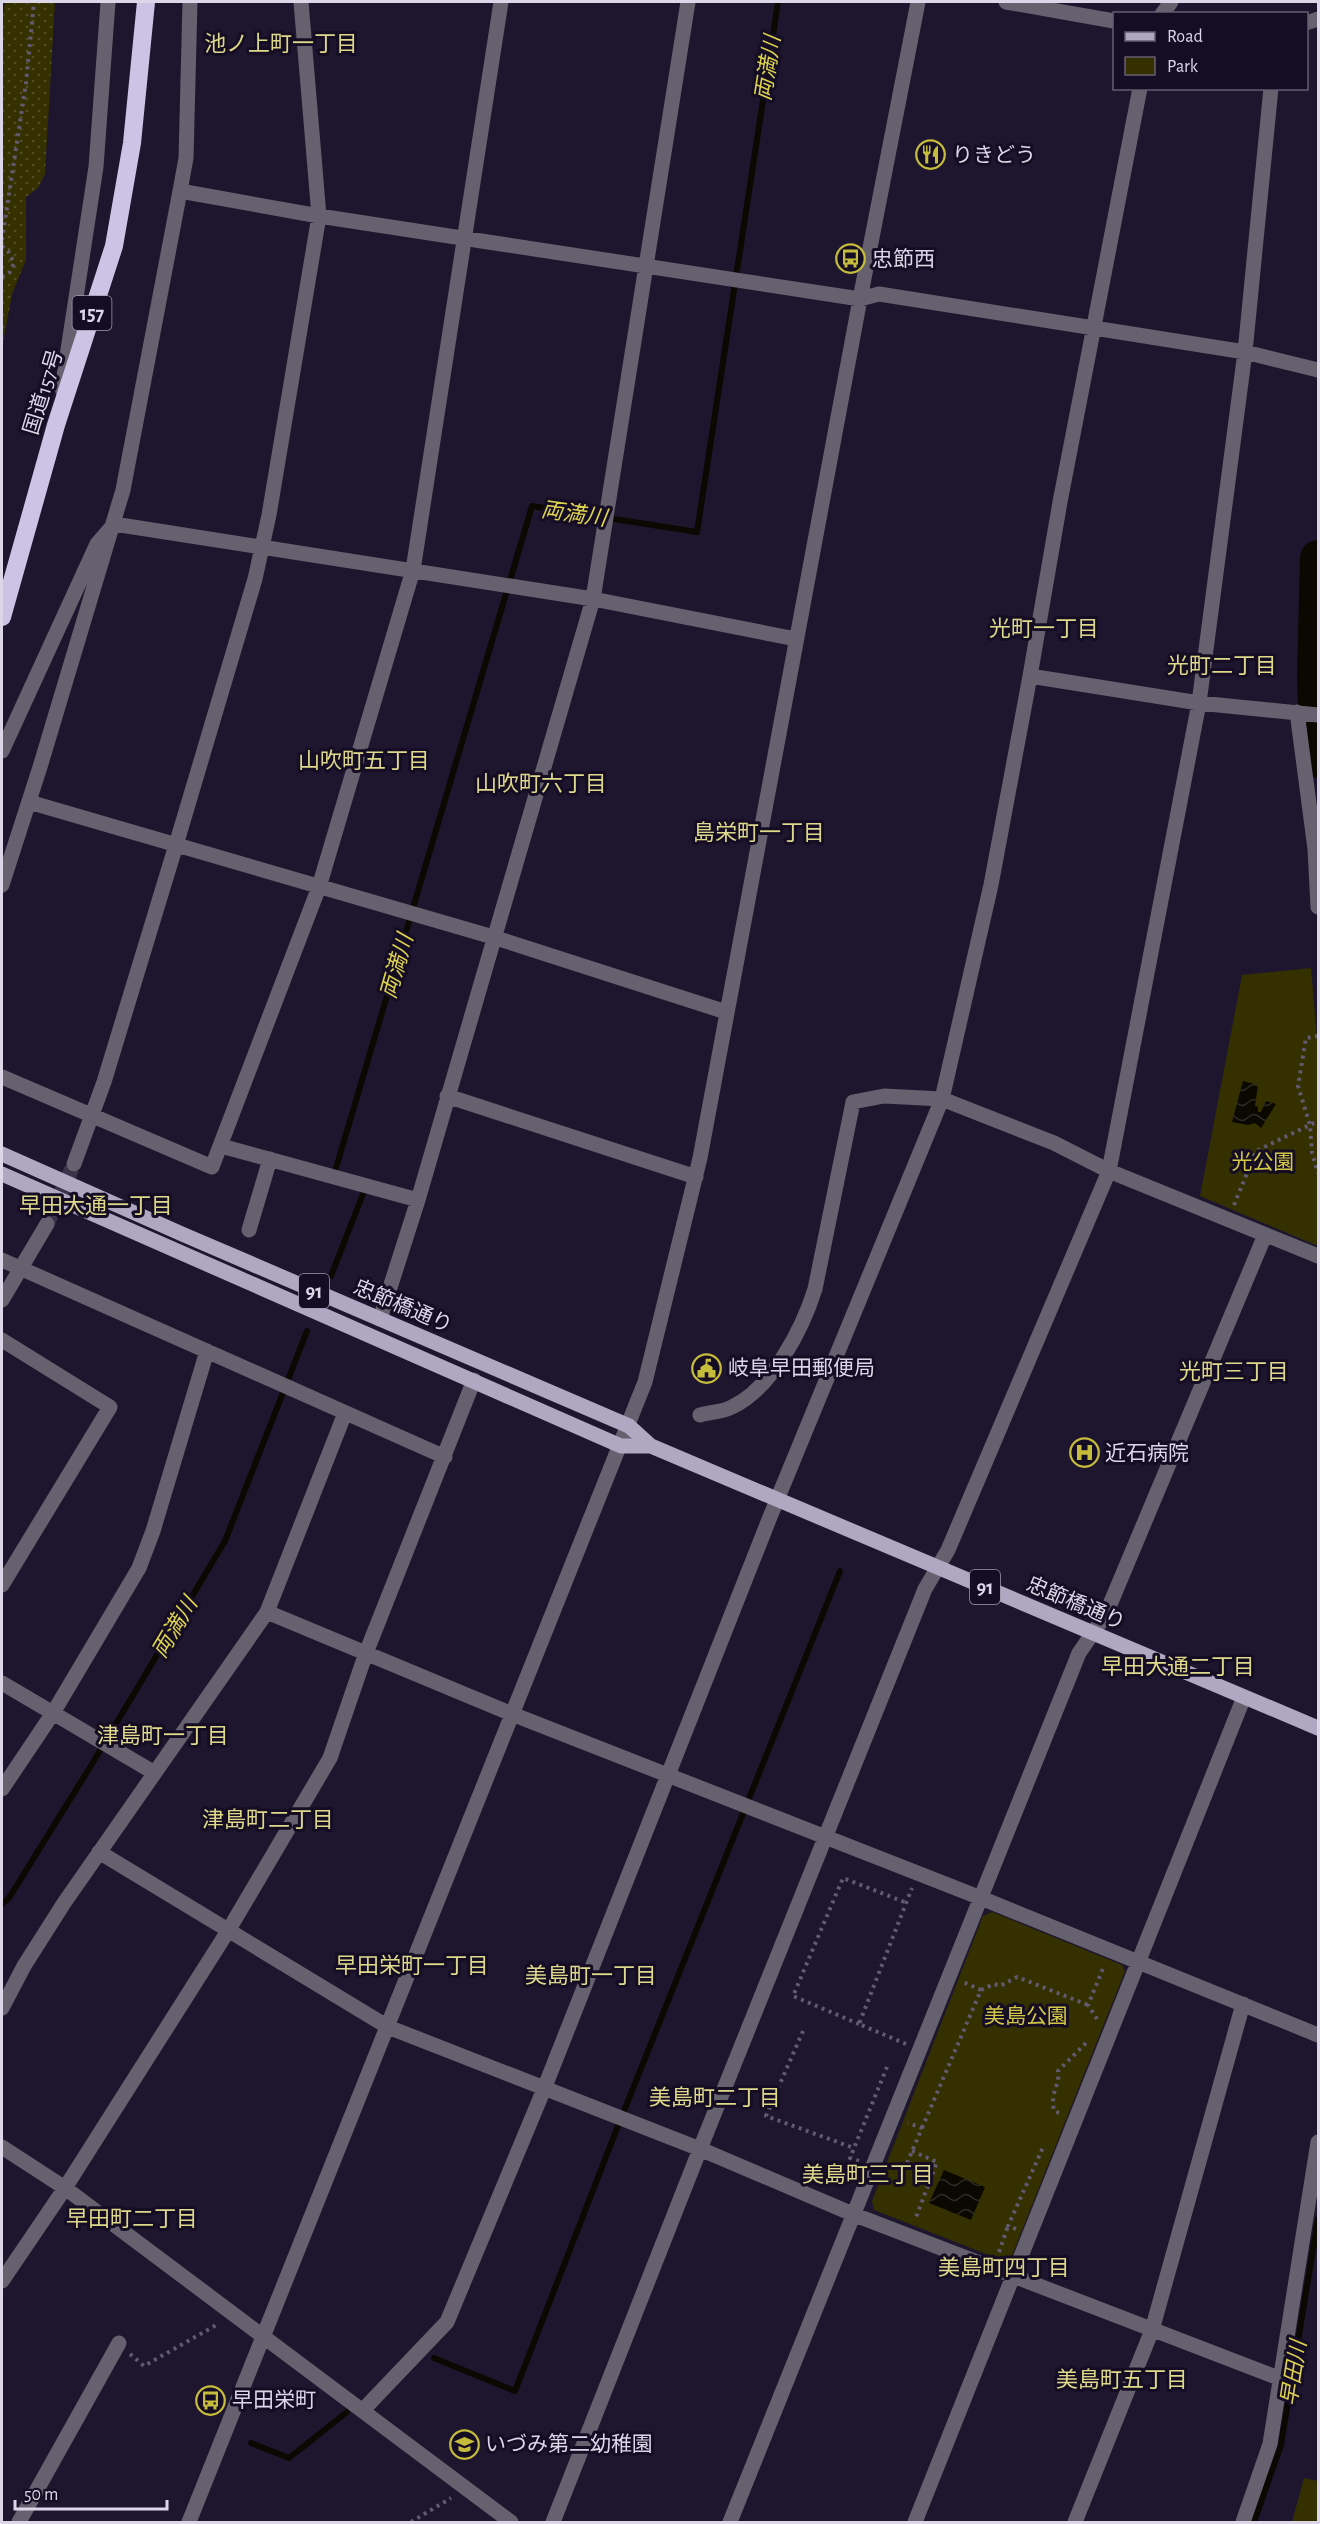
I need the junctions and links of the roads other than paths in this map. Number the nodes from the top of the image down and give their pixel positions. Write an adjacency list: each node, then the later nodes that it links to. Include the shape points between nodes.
1 (108, 2): 20 (street, via 96,167)
2 (146, 2): 20 (highway, 国道157号 / 157, via 132,143 114,246)
3 (190, 2): 12 (street, via 186,158)
4 (301, 2): 13 (street)
5 (501, 2): 14 (street)
6 (688, 2): 15 (street)
7 (918, 2): 16 (street)
8 (1006, 2): 9 (street)
9 (1113, 21)
10 (1140, 90): 17 (street)
11 (1271, 90): 18 (street)
12 (180, 190): 13 (street); 21 (street)
13 (319, 216): 14 (street); 22 (street)
14 (465, 238): 15 (street); 23 (street)
15 (647, 266): 16 (street); 24 (street)
16 (860, 299): 17 (street, via 879,294); 26 (street)
17 (1093, 328): 18 (street); 27 (street)
18 (1245, 352): 19 (street); 28 (street)
19 (1315, 369)
20 (56, 425): 25 (highway, 国道157号 / 157)
21 (114, 524): 22 (street); 30 (street, via 97,544); 31 (street)
22 (262, 547): 23 (street); 32 (street)
23 (413, 570): 24 (street); 34 (street)
24 (593, 599): 26 (street); 36 (street)
25 (2, 617)
26 (796, 639): 37 (street)
27 (1030, 676): 28 (street); 40 (street, via 991,885)
28 (1199, 703): 29 (street); 46 (street)
29 (1307, 713): 35 (street)
30 (2, 751)
31 (29, 802): 32 (street); 33 (street)
32 (177, 845): 34 (street); 41 (street)
33 (2, 885)
34 (319, 887): 36 (street); 42 (street)
35 (1318, 907)
36 (493, 937): 37 (street); 39 (street)
37 (726, 1012): 48 (street)
38 (2, 1077): 41 (street)
39 (447, 1096): 48 (street); 49 (street)
40 (942, 1099): 46 (street, via 1054,1143); 62 (street, via 884,1096 853,1102 814,1290 791,1347 750,1394 732,1408); 67 (street)
41 (93, 1116): 42 (street, via 212,1167); 45 (street)
42 (221, 1146): 44 (street)
43 (2, 1154): 57 (main road, 忠節橋通り / 91)
44 (270, 1159): 49 (street); 51 (street)
45 (74, 1164)
46 (1109, 1171): 52 (street); 68 (street)
47 (2, 1174): 60 (main road, 忠節橋通り / 91)
48 (696, 1177): 63 (street, via 645,1382)
49 (418, 1200): 57 (street)
50 (47, 1224): 55 (street)
51 (249, 1230)
52 (1265, 1235): 53 (street); 71 (street, via 1106,1614)
53 (1318, 1256)
54 (2, 1260): 55 (street)
55 (22, 1269): 56 (street); 59 (street)
56 (2, 1300)
57 (380, 1319): 63 (main road, 忠節橋通り / 91)
58 (2, 1340): 69 (street, via 110,1407)
59 (207, 1351): 61 (street); 75 (street, via 147,1550)
60 (474, 1380): 64 (main road, 忠節橋通り / 91); 66 (street)
61 (345, 1413): 66 (street); 70 (street)
62 (700, 1414)
63 (629, 1426): 64 (street); 65 (main road, 忠節橋通り / 91)
64 (621, 1446): 65 (main road, 忠節橋通り / 91); 76 (street)
65 (651, 1446): 67 (main road, 忠節橋通り / 91)
66 (446, 1456): 72 (street)
67 (777, 1500): 68 (main road, 忠節橋通り / 91); 79 (street)
68 (938, 1567): 71 (main road, 忠節橋通り / 91); 81 (street, via 925,1589)
69 (2, 1585)
70 (267, 1612): 72 (street); 78 (street)
71 (1092, 1632): 74 (main road, 忠節橋通り / 91); 83 (street, via 1079,1653)
72 (366, 1653): 76 (street); 84 (street, via 330,1758)
73 (2, 1683): 75 (street)
74 (1244, 1697): 77 (main road, 忠節橋通り / 91); 85 (street)
75 (53, 1713): 78 (street); 80 (street)
76 (512, 1714): 79 (street); 88 (street)
77 (1318, 1728)
78 (153, 1772): 82 (street)
79 (668, 1775): 81 (street); 90 (street)
80 (2, 1789)
81 (825, 1837): 83 (street); 93 (street)
82 (99, 1852): 84 (street); 87 (street, via 24,1966)
83 (981, 1898): 85 (street); 95 (street)
84 (228, 1931): 88 (street); 94 (street)
85 (1139, 1962): 86 (street); 96 (street)
86 (1243, 2004): 89 (street); 98 (street)
87 (2, 2008)
88 (388, 2027): 90 (street); 99 (street)
89 (1318, 2035)
90 (544, 2089): 93 (street); 102 (street, via 447,2322)
91 (1318, 2142): 101 (street)
92 (2, 2147): 94 (street)
93 (700, 2150): 95 (street); 106 (street)
94 (64, 2187): 97 (street); 99 (street)
95 (855, 2215): 96 (street); 107 (street)
96 (1015, 2275): 98 (street); 108 (street)
97 (2, 2282)
98 (1152, 2330): 101 (street); 109 (street)
99 (262, 2337): 102 (street); 104 (street)
100 (119, 2343): 103 (street)
101 (1281, 2379): 110 (street, via 1270,2444)
102 (363, 2410): 105 (street)
103 (19, 2523)
104 (189, 2523)
105 (511, 2523)
106 (553, 2523)
107 (730, 2523)
108 (915, 2523)
109 (1075, 2523)
110 (1243, 2523)

